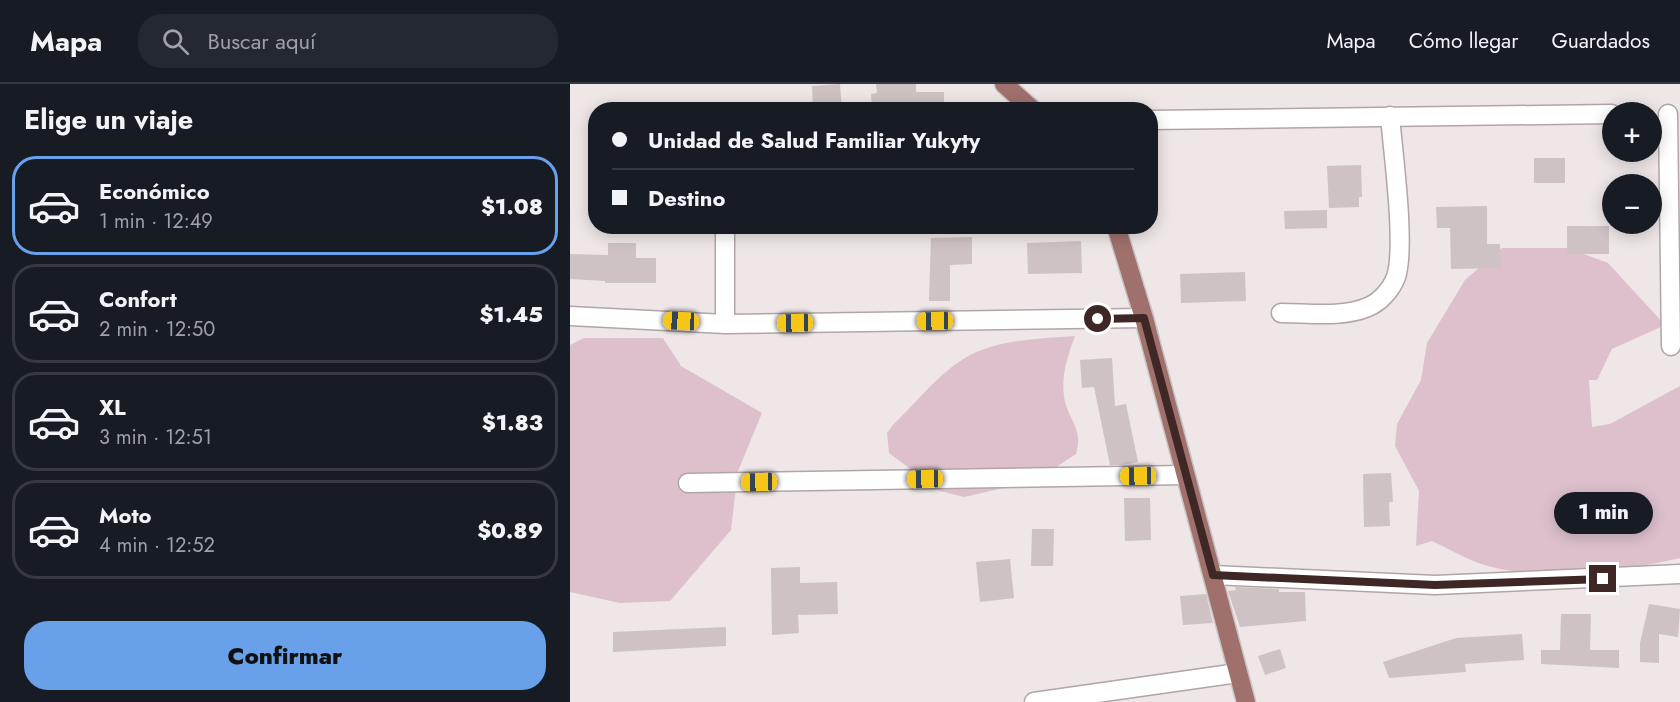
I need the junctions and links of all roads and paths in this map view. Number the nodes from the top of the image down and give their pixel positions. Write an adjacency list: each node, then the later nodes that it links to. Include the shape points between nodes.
1 (1004, 84): 2 (main road)
2 (1024, 102)
3 (1602, 114): 5 (street)
4 (1666, 114): 13 (street)
5 (1390, 116): 6 (street); 9 (street, via 1399,261 1395,278 1384,297 1350,313)
6 (1158, 120)
7 (725, 234): 12 (street)
8 (1118, 234): 11 (main road)
9 (1281, 313)
10 (570, 316): 12 (street)
11 (1144, 318): 12 (street); 14 (main road)
12 (725, 324)
13 (1671, 346)
14 (1185, 475): 15 (street); 17 (main road)
15 (688, 483)
16 (1680, 574): 17 (street, via 1435,585)
17 (1213, 575): 18 (main road)
18 (1238, 673): 19 (street); 20 (main road)
19 (1034, 702)
20 (1246, 702)

